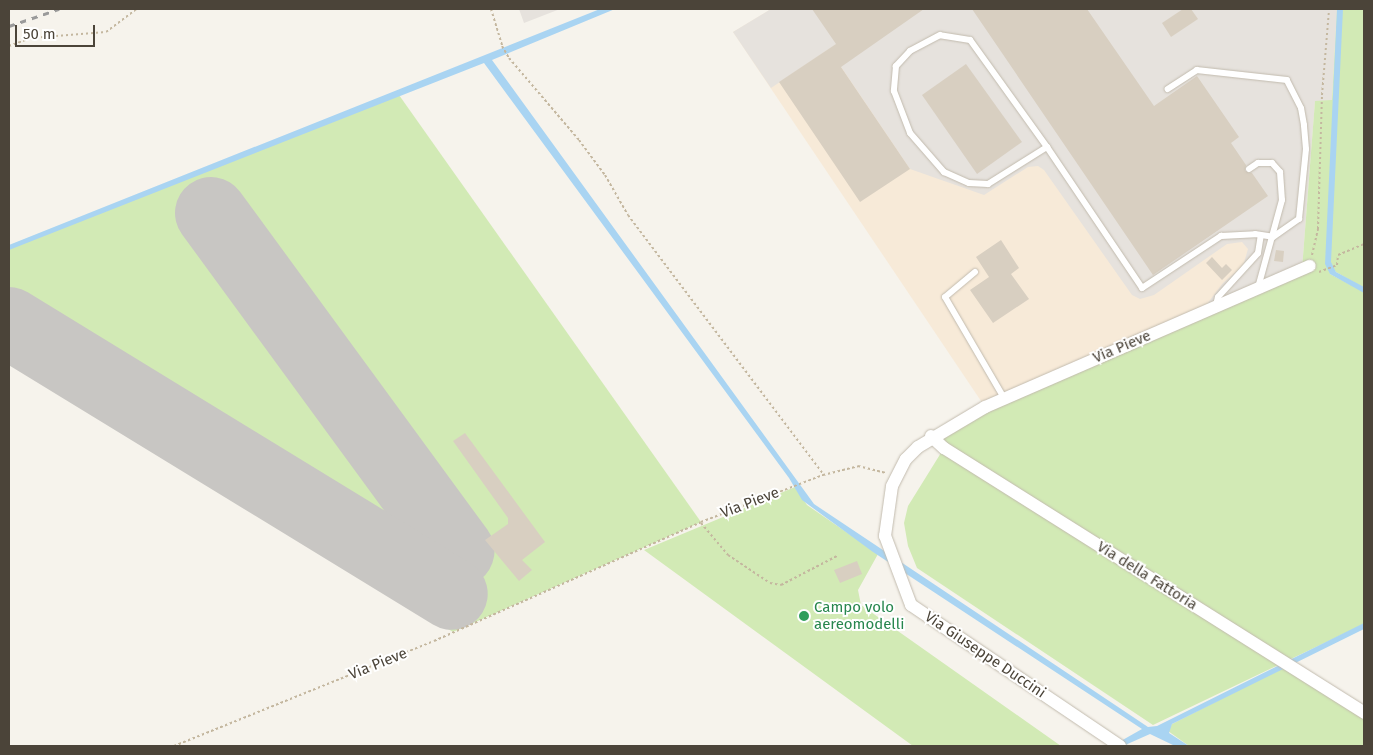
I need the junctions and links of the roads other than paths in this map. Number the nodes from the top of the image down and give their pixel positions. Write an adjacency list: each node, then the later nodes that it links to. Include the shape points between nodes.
1 (1168, 89): 5 (lane, via 1197,70 1287,80 1302,108 1305,159 1299,218)
2 (1047, 147): 2 (lane, via 970,40 940,35 910,51 896,66 894,91 910,133 944,172 969,183 988,184); 4 (lane, via 1142,288 1221,236)
3 (1249, 169): 5 (lane, via 1258,163 1272,163 1280,172 1282,200)
4 (1262, 235): 5 (lane); 9 (lane, via 1258,253 1218,297)
5 (1273, 237): 8 (lane)
6 (1314, 269): 8 (street, Via Pieve)
7 (975, 272): 10 (lane, via 945,297)
8 (1258, 288): 9 (street, Via Pieve)
9 (1216, 306): 10 (street, Via Pieve)
10 (1004, 398): 11 (street, Via Pieve)
11 (931, 436): 12 (street, Via Pieve, via 906,459); 13 (street, Via della Fattoria, via 944,448)
12 (895, 478): 14 (street, Via Giuseppe Duccini, via 885,536 911,604)
13 (1364, 713)
14 (1115, 743)

